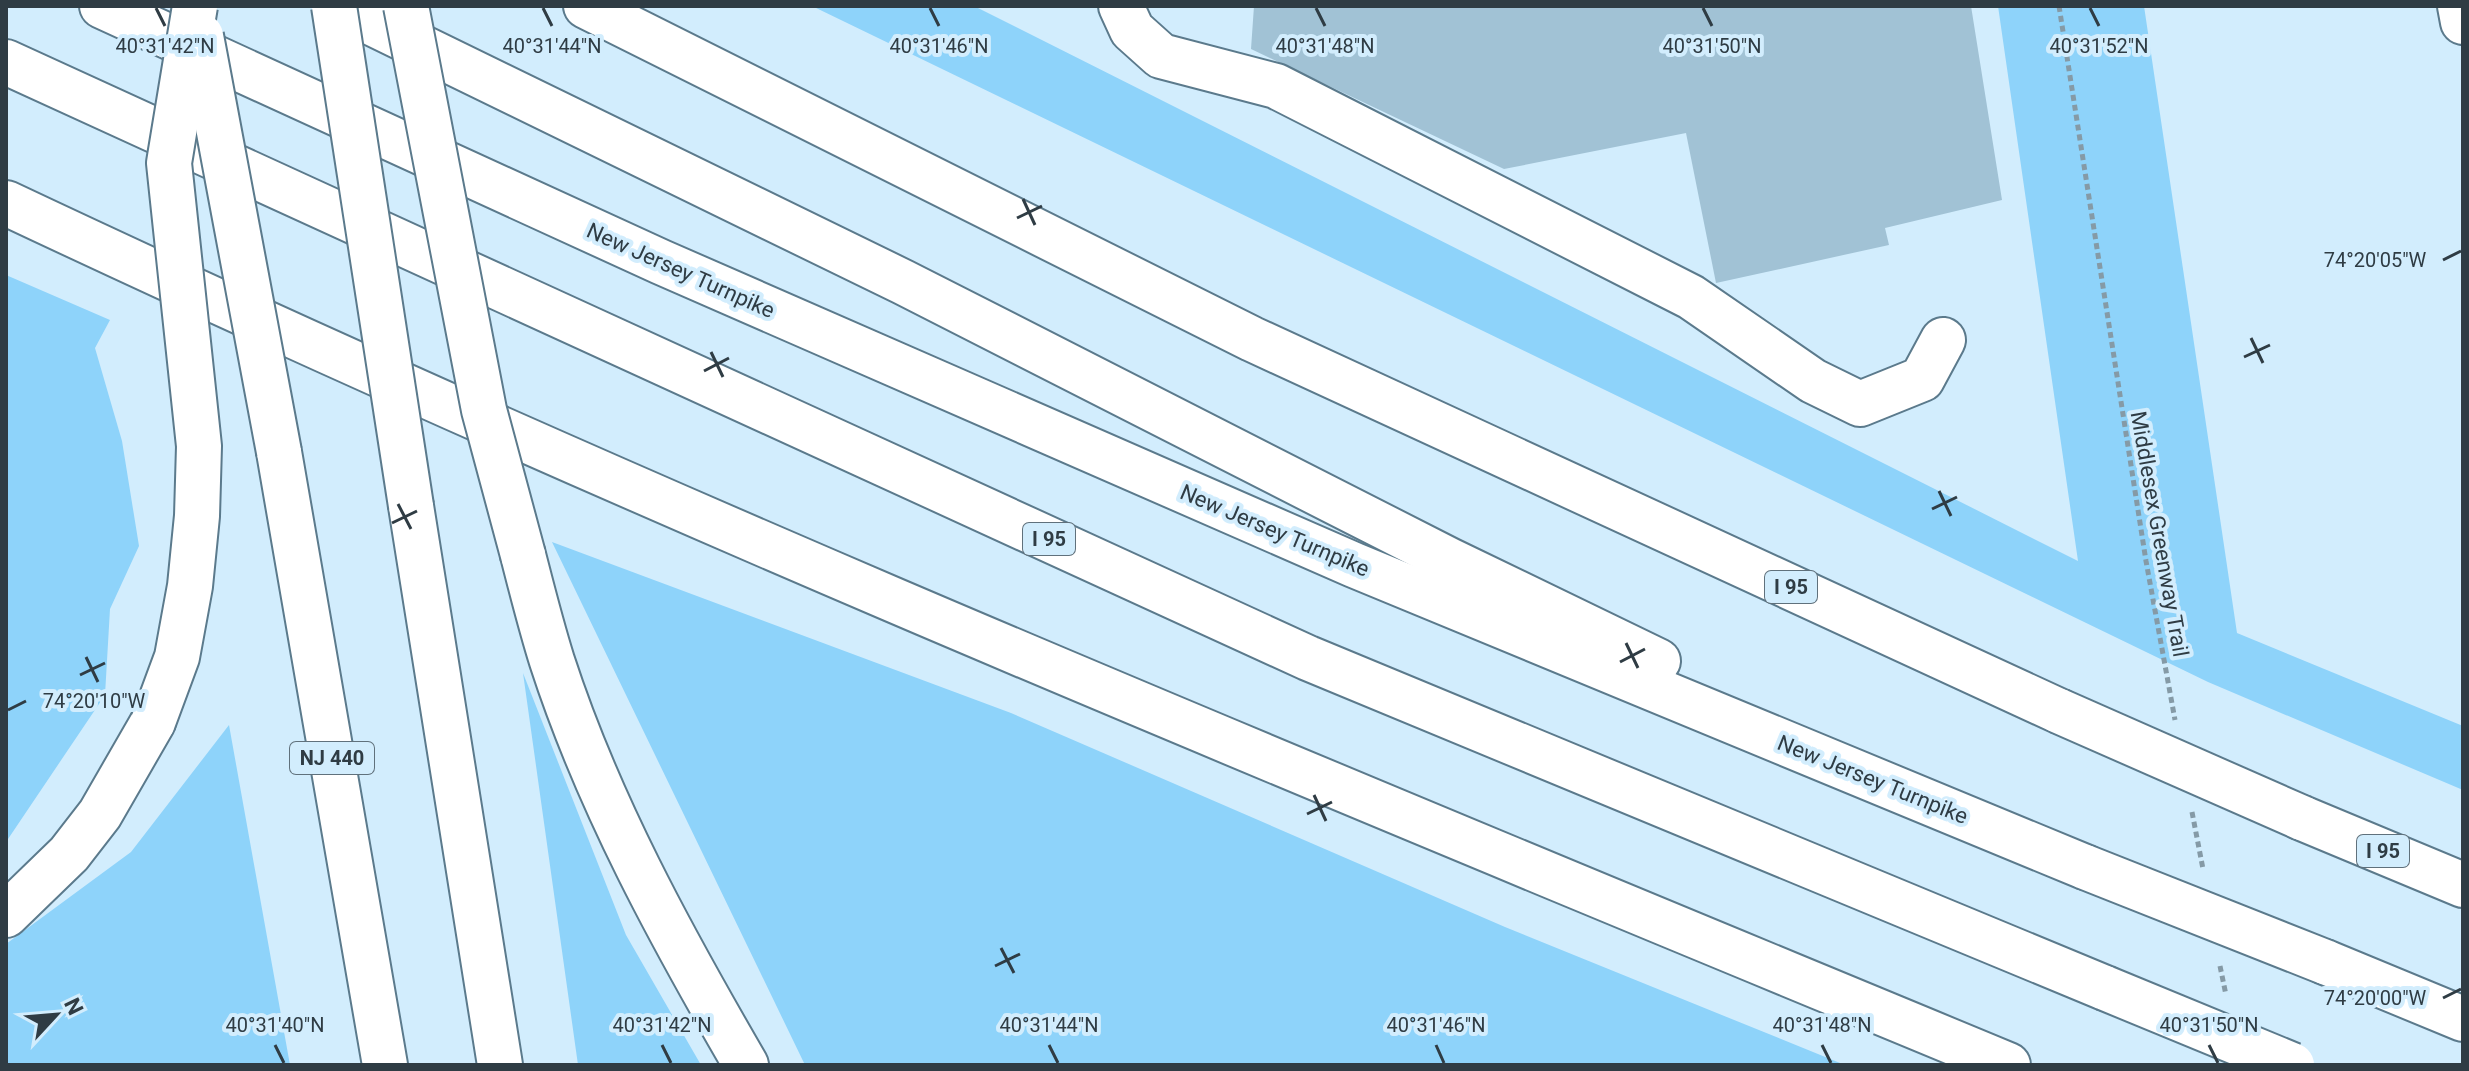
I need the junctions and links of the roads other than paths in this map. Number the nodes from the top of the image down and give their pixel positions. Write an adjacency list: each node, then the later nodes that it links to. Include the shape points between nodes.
1 (102, 6): 12 (main road, New Jersey Turnpike, via 661,262 1354,565)
2 (195, 6): 14 (main road, bridge, via 169,163 199,446 190,586 177,657 153,722 100,814 69,854); 16 (main road, NJ 440, bridge)
3 (336, 6): 12 (main road, via 903,282 1449,560); 17 (main road, bridge)
4 (406, 6): 18 (main road, bridge, via 484,410 552,662 648,890)
5 (586, 6): 13 (main road, I 95, bridge, via 1252,339 2059,711)
6 (1121, 6): 11 (main road, via 1132,30 1161,56 1276,86 1691,297 1813,381 1860,404 1922,379)
7 (2460, 6): 8 (main road)
8 (2463, 22)
9 (6, 62): 20 (main road, I 95, bridge, via 1308,658)
10 (6, 203): 19 (main road, via 566,458 1260,755)
11 (1943, 340)
12 (2085, 867): 15 (main road, New Jersey Turnpike, bridge)
13 (2463, 885)
14 (6, 915)
15 (2463, 1019)
16 (385, 1065)
17 (500, 1065)
18 (746, 1065)
19 (2008, 1065)
20 (2292, 1065)

